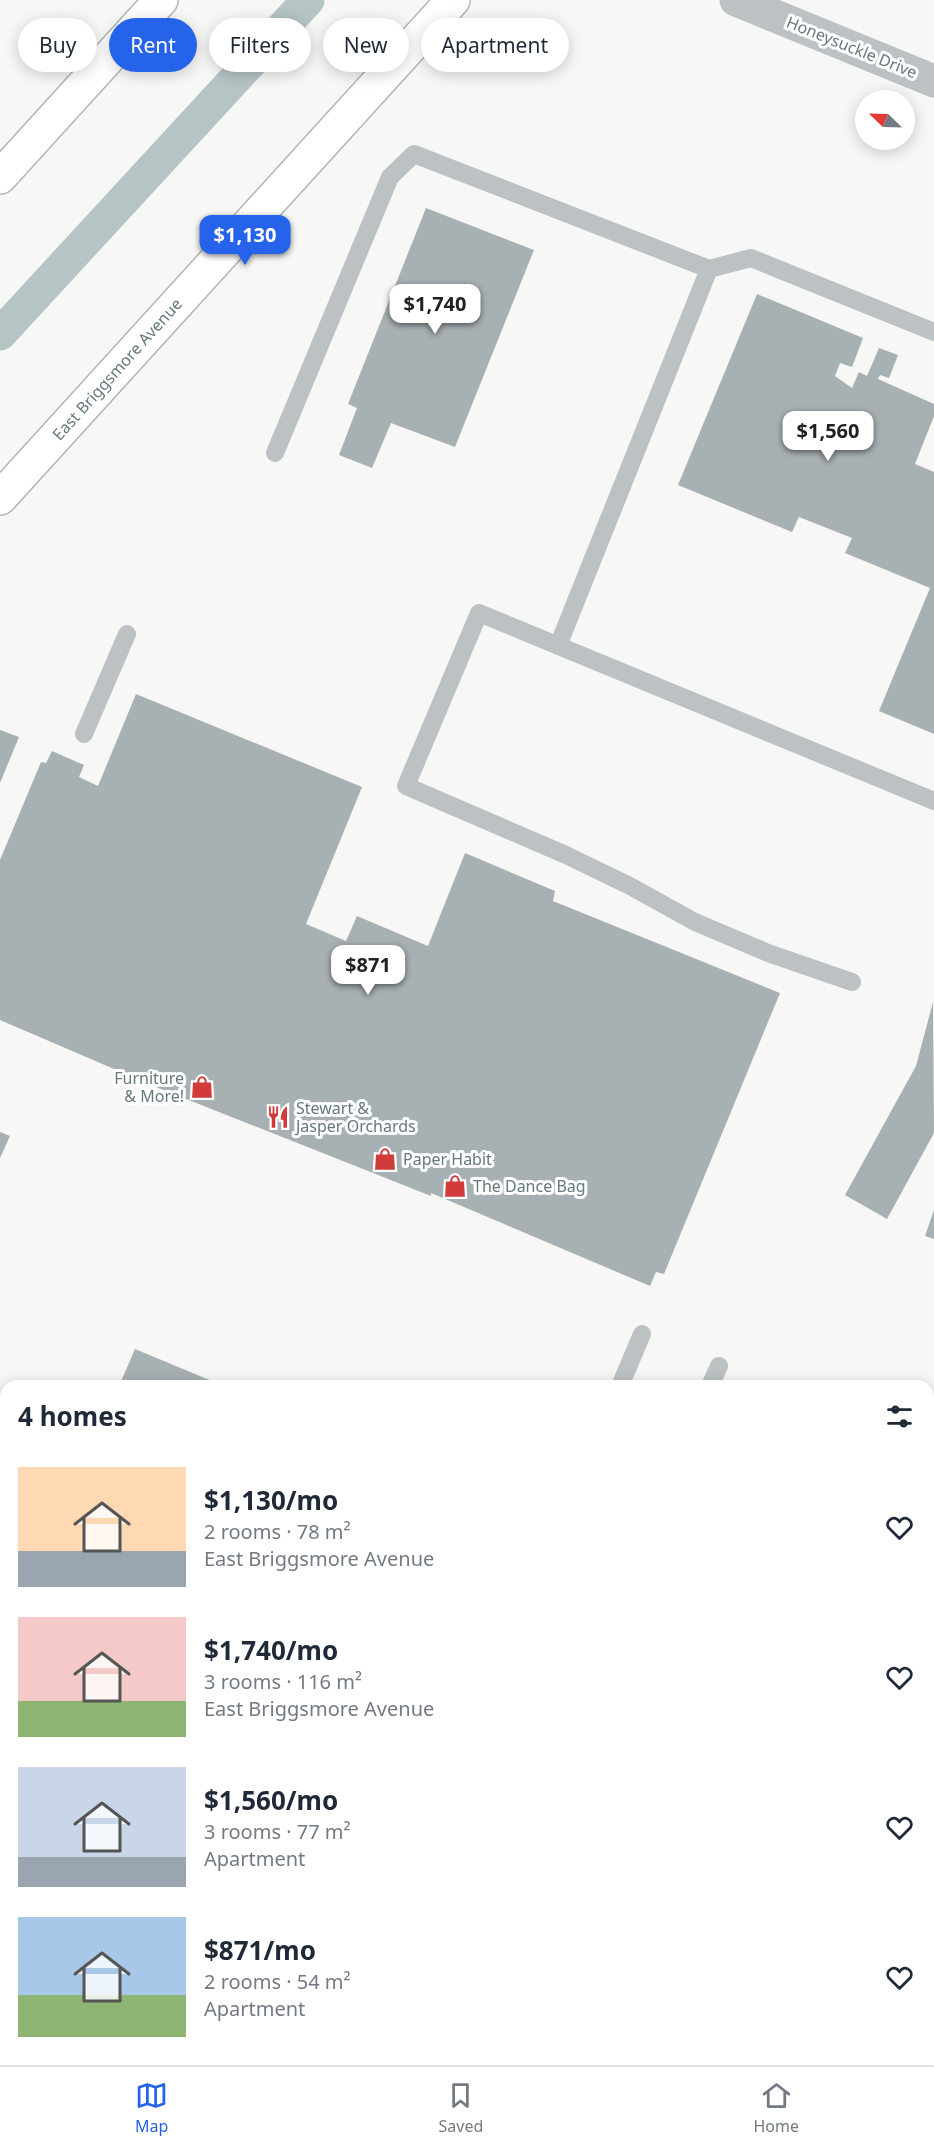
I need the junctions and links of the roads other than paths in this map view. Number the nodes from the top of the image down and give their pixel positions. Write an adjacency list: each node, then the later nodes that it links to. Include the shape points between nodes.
1 (161, 0): 5 (main road)
2 (453, 0): 9 (main road, East Briggsmore Avenue)
3 (736, 0): 4 (street, Honeysuckle Drive)
4 (934, 81)
5 (0, 177)
6 (709, 269): 7 (lane, via 751,258); 8 (lane, via 414,154 390,177); 11 (lane)
7 (934, 332)
8 (275, 453)
9 (0, 498)
10 (127, 634): 12 (lane)
11 (558, 646): 13 (lane); 14 (lane, via 479,613 406,786 620,881 695,922)
12 (84, 734)
13 (934, 801)
14 (852, 982)
15 (642, 1334): 17 (lane)
16 (719, 1366): 18 (lane)
17 (623, 1380)
18 (713, 1380)

